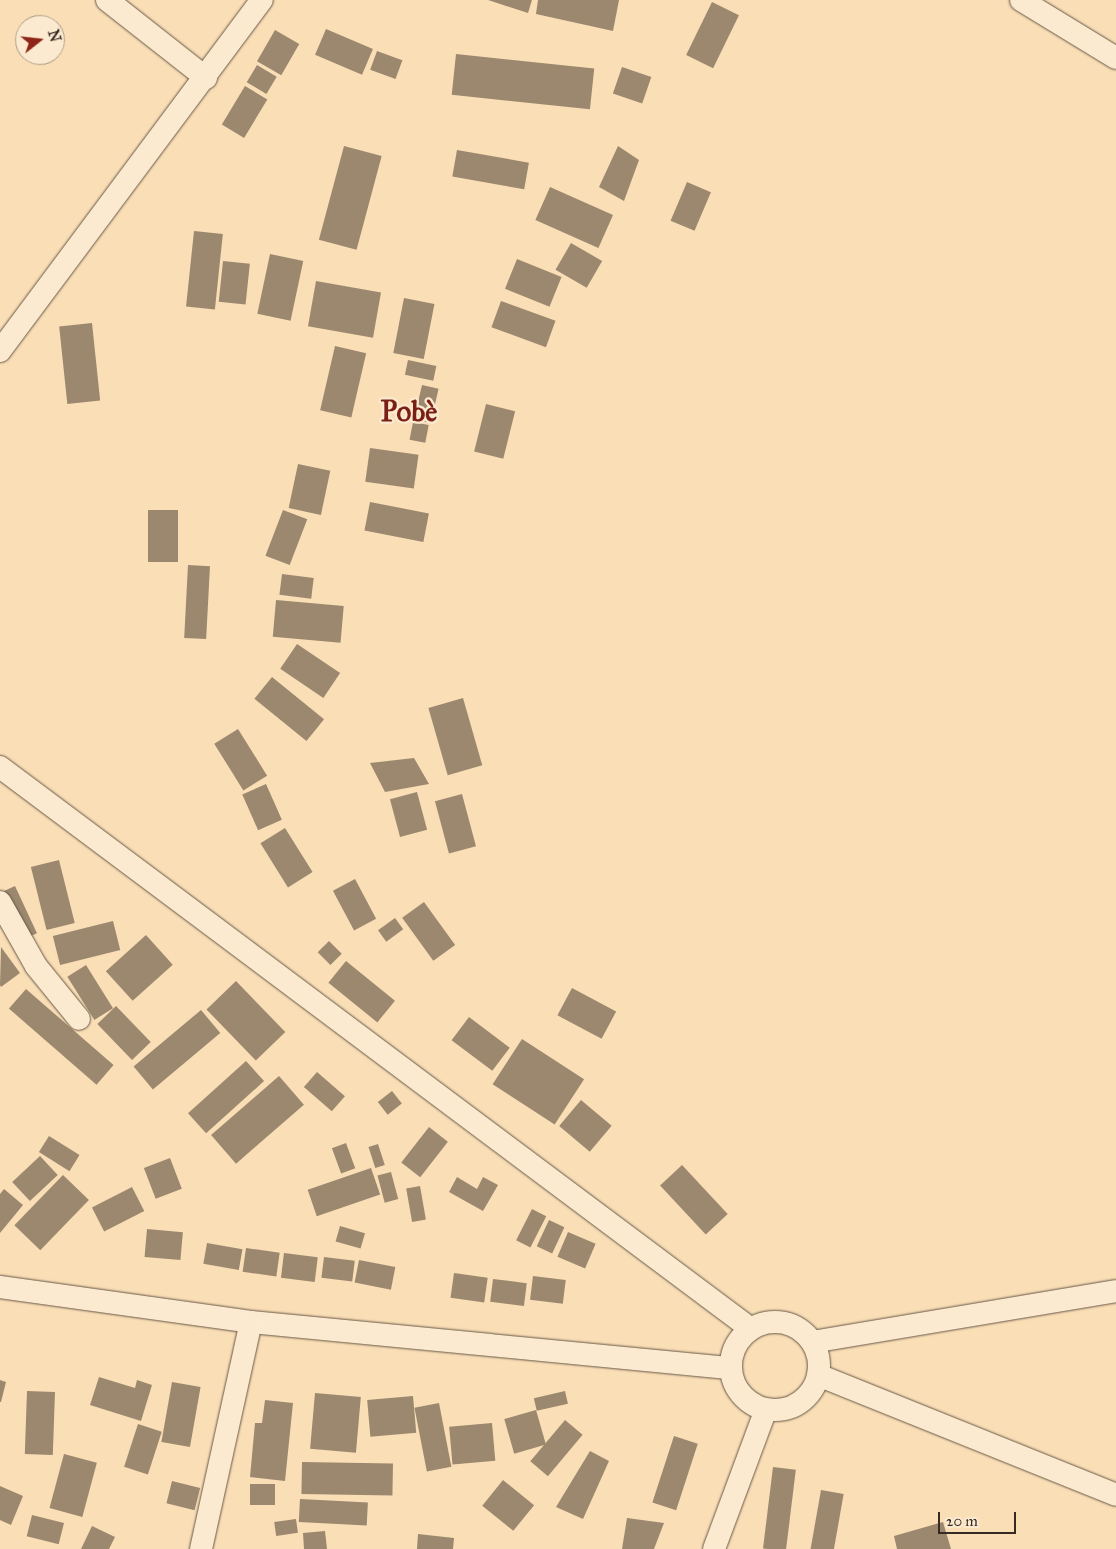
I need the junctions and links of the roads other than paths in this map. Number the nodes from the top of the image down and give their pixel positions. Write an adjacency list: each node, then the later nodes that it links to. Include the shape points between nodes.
1 (107, 0): 5 (street)
2 (262, 0): 5 (street)
3 (1021, 0): 4 (street)
4 (1116, 58)
5 (206, 78): 6 (street)
6 (0, 352)
7 (0, 767): 13 (street)
8 (0, 902): 9 (street, via 36,966)
9 (79, 1019)
10 (0, 1287): 12 (street)
11 (1116, 1291): 14 (street)
12 (251, 1322): 15 (street); 19 (street)
13 (751, 1329): 14 (street, via 761,1324 784,1322 804,1333); 15 (street, via 736,1346)
14 (812, 1342): 16 (street, via 819,1364)
15 (731, 1368): 17 (street, via 733,1379 746,1398)
16 (818, 1375): 17 (street, via 814,1386 799,1403 789,1408); 18 (street)
17 (766, 1409): 20 (street)
18 (1116, 1495)
19 (201, 1549)
20 (714, 1549)

